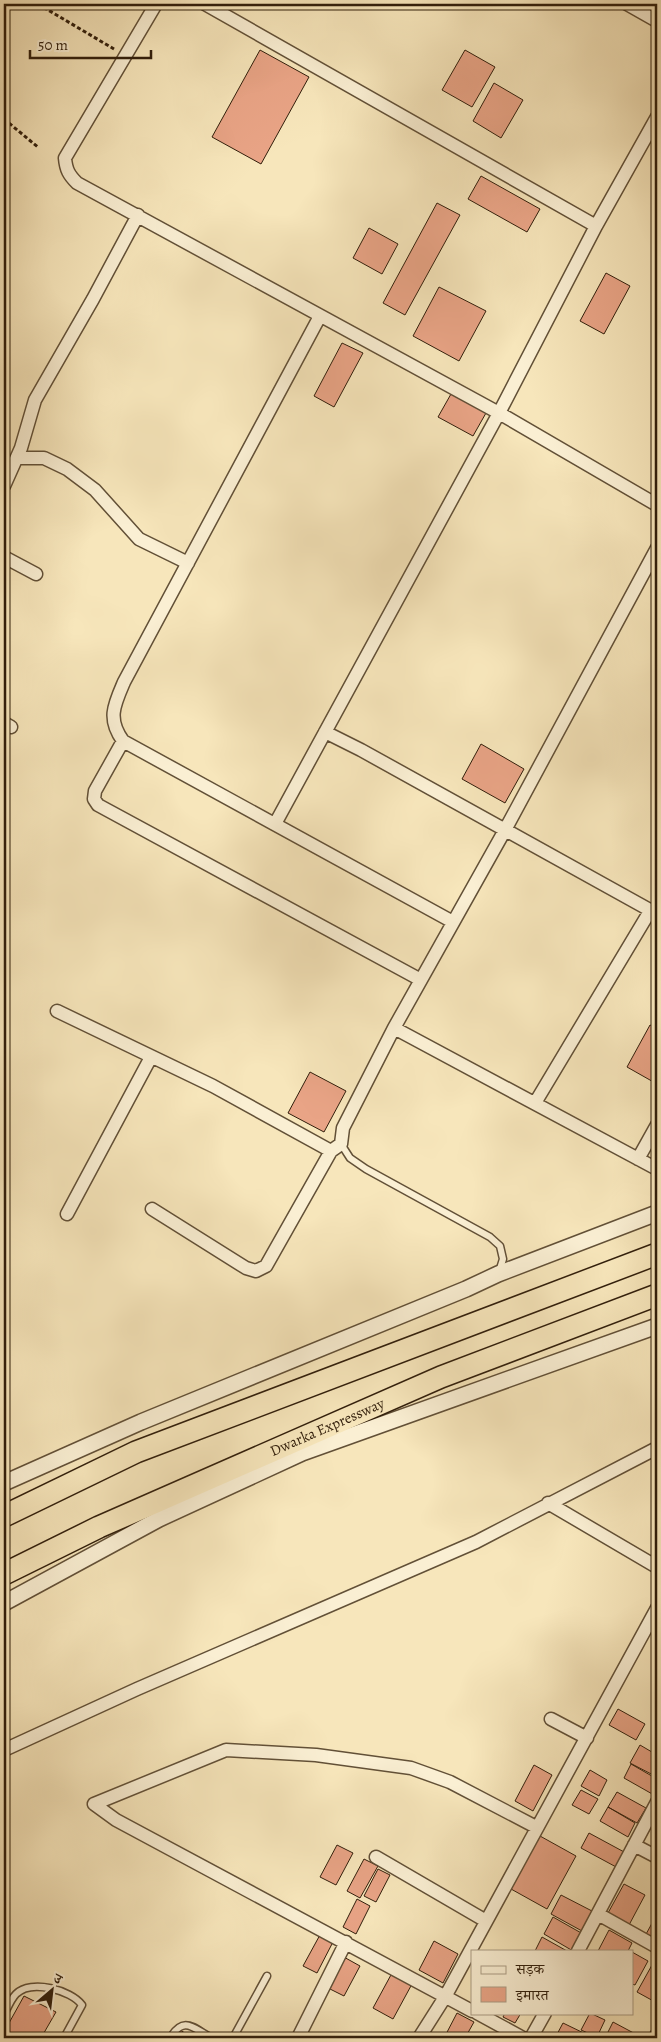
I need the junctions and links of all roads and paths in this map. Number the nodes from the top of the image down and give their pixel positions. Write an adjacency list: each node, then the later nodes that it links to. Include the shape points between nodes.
1 (38, 4): 6 (path)
2 (156, 4): 6 (street)
3 (205, 4): 11 (street)
4 (627, 4): 5 (street)
5 (657, 20)
6 (126, 55): 10 (street, via 65,158 66,168 77,183)
7 (657, 117): 11 (street)
8 (4, 119): 9 (path)
9 (39, 148)
10 (138, 215): 12 (street); 14 (street, via 35,400)
11 (596, 226): 13 (street)
12 (320, 316): 13 (street); 20 (street)
13 (499, 413): 17 (street); 22 (street)
14 (17, 458): 15 (street); 20 (street, via 44,458 67,468 95,490 139,539)
15 (7, 473): 16 (street)
16 (4, 486)
17 (657, 505)
18 (657, 548): 25 (street)
19 (4, 556): 21 (street)
20 (188, 563): 23 (street, via 113,706 115,729)
21 (36, 574)
22 (324, 732): 24 (street); 25 (street)
23 (123, 741): 24 (street); 28 (street, via 95,791 94,799 98,805)
24 (275, 824): 27 (street)
25 (505, 830): 26 (street); 27 (street)
26 (654, 913): 32 (street)
27 (453, 922): 28 (street)
28 (421, 980): 30 (street)
29 (57, 1011): 31 (street)
30 (394, 1028): 32 (street); 34 (street)
31 (151, 1057): 34 (street); 39 (street)
32 (535, 1103): 35 (street)
33 (657, 1125): 35 (street)
34 (336, 1147): 37 (street, via 266,1266 256,1271 232,1261); 41 (lane, via 366,1169 490,1237 500,1246 503,1259)
35 (638, 1159): 36 (street)
36 (657, 1169)
37 (152, 1209)
38 (657, 1213): 41 (street)
39 (67, 1214)
40 (657, 1254): 47 (highway, via 136,1452)
41 (498, 1274): 45 (street, via 141,1422)
42 (657, 1295): 49 (highway, Dwarka Expressway, via 441,1377 99,1527)
43 (657, 1326): 50 (street, via 302,1453 159,1519)
44 (657, 1448): 46 (street)
45 (4, 1483)
46 (548, 1504): 48 (street); 54 (street, via 476,1542 136,1689)
47 (4, 1516)
48 (657, 1567)
49 (4, 1574)
50 (4, 1603)
51 (657, 1608): 53 (street)
52 (550, 1718): 53 (street)
53 (587, 1738): 56 (street)
54 (4, 1750)
55 (657, 1802): 57 (street)
56 (536, 1827): 61 (street); 62 (street, via 450,1782 411,1768 316,1755 226,1750 94,1804 116,1820)
57 (634, 1845): 59 (street); 60 (street)
58 (376, 1857): 61 (street)
59 (657, 1857)
60 (598, 1914): 63 (street); 64 (street)
61 (486, 1921): 66 (street)
62 (346, 1942): 66 (street); 76 (street)
63 (657, 1947)
64 (579, 1950)
65 (267, 1976): 75 (lane)
66 (445, 1997): 67 (street); 77 (street)
67 (471, 2010)
68 (479, 2014): 78 (street)
69 (544, 2014): 79 (street)
70 (4, 2015): 72 (lane, via 15,1994 29,1988 40,1985 71,1996 82,2005)
71 (657, 2034): 80 (street)
72 (64, 2038)
73 (170, 2038): 74 (lane, via 180,2025 187,2024)
74 (212, 2038)
75 (233, 2038)
76 (298, 2038)
77 (419, 2038)
78 (523, 2038)
79 (531, 2038)
80 (655, 2038)

